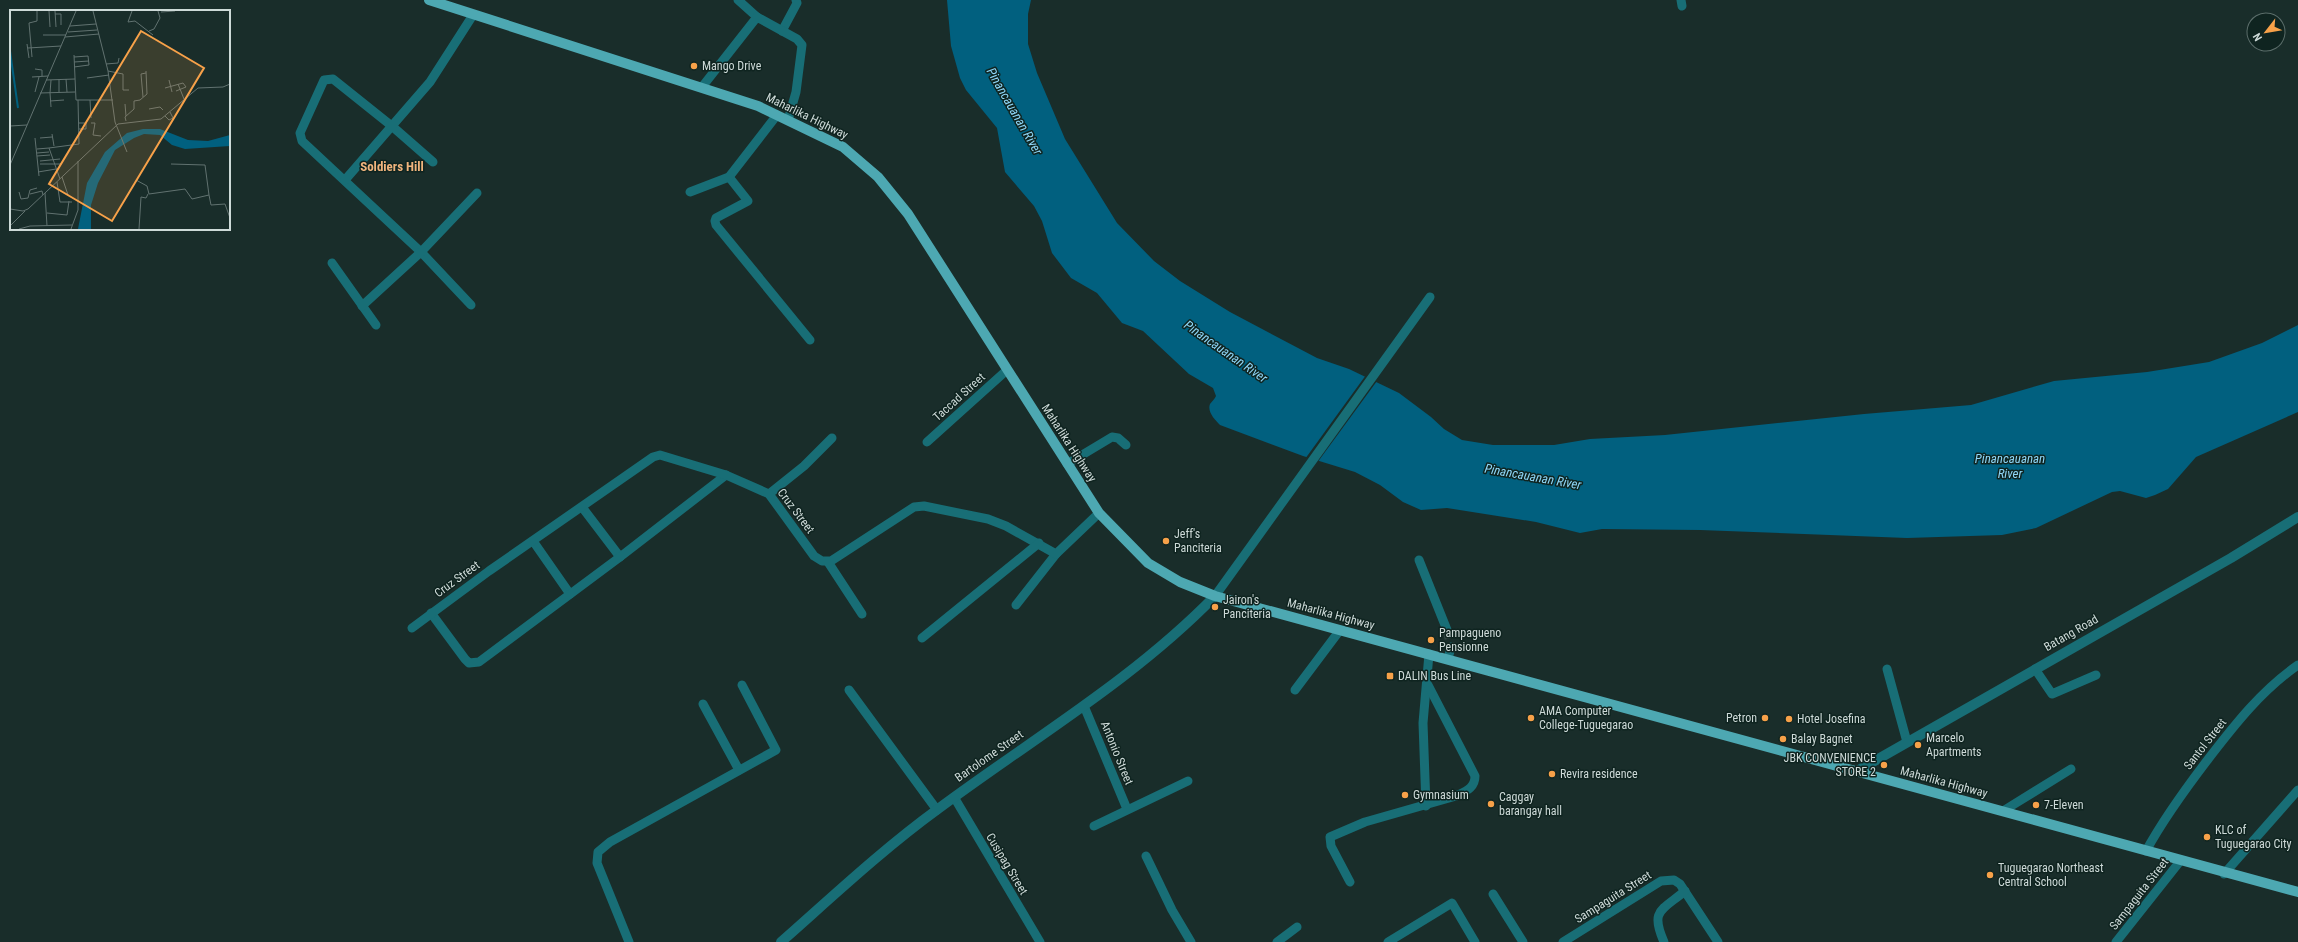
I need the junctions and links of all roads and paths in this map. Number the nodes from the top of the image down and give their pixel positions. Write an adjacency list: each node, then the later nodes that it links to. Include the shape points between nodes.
1 (429, 0): 4 (main road, Maharlika Highway)
2 (738, 0): 5 (street)
3 (796, 0): 6 (street, via 797,4)
4 (474, 15): 7 (main road, Maharlika Highway); 10 (street, via 430,82)
5 (757, 17): 6 (street); 7 (street)
6 (782, 31): 9 (street, via 802,44 796,92)
7 (702, 87): 8 (main road, Maharlika Highway)
8 (777, 115): 9 (main road, Maharlika Highway); 12 (street)
9 (788, 120): 23 (main road, Maharlika Highway, via 843,147 878,177 908,214)
10 (393, 127): 11 (street); 13 (street); 13 (street, via 333,79 324,80 300,137 307,147)
11 (433, 162)
12 (729, 177): 14 (street); 22 (street, via 748,202 716,218 716,226)
13 (345, 180): 16 (street)
14 (690, 192)
15 (477, 193): 16 (street)
16 (421, 252): 19 (street); 20 (street)
17 (332, 263): 20 (street)
18 (1430, 297): 40 (street)
19 (471, 305)
20 (362, 306): 21 (street)
21 (376, 325)
22 (810, 340)
23 (1007, 370): 25 (street, Taccad Street); 27 (main road, Maharlika Highway)
24 (832, 438): 29 (street, via 804,466)
25 (927, 442)
26 (1126, 445): 27 (street, via 1118,438 1112,437)
27 (1067, 464): 31 (main road, Maharlika Highway)
28 (726, 475): 29 (street, Cruz Street); 30 (street, Cruz Street, via 660,456 654,457); 36 (street)
29 (770, 494): 38 (street, Cruz Street, via 814,556)
30 (582, 507): 33 (street, Cruz Street); 36 (street)
31 (1099, 513): 35 (street); 40 (main road, Maharlika Highway, via 1148,563 1180,582)
32 (2298, 517): 53 (street, Batang Road)
33 (533, 541): 39 (street); 42 (street, Cruz Street)
34 (1039, 543): 35 (street); 38 (street, via 988,519 924,506 914,507 900,515); 47 (street)
35 (1056, 554): 41 (street)
36 (620, 557): 39 (street)
37 (1419, 560): 46 (street)
38 (828, 562): 43 (street)
39 (570, 594): 42 (street, via 474,663 466,659)
40 (1215, 596): 45 (main road, Maharlika Highway); 60 (street, Bartolome Street, via 1183,629)
41 (1016, 605)
42 (431, 613): 44 (street, Cruz Street)
43 (862, 614)
44 (412, 628)
45 (1340, 630): 49 (main road, Maharlika Highway); 58 (street)
46 (1447, 630)
47 (922, 638)
48 (1451, 647): 50 (street)
49 (1429, 654): 50 (main road, Maharlika Highway); 56 (street)
50 (1448, 659): 64 (main road, Maharlika Highway)
51 (2298, 665): 73 (street, Santol Street, via 2249,707 2186,788 2158,828)
52 (1888, 669): 61 (street)
53 (2035, 669): 54 (street, via 2052,694); 61 (street, Batang Road)
54 (2096, 675)
55 (742, 684): 63 (street, via 776,748)
56 (1428, 685): 68 (street, via 1423,723); 68 (street, via 1475,776 1475,782 1468,790)
57 (849, 690): 70 (street)
58 (1296, 690)
59 (703, 704): 63 (street)
60 (1084, 706): 67 (street, Bartolome Street); 69 (street, Antonio Street)
61 (1907, 742): 64 (street, Batang Road)
62 (2071, 769): 71 (street)
63 (739, 770): 82 (street, via 610,842 598,852 597,863)
64 (1857, 771): 71 (main road, Maharlika Highway)
65 (1188, 781): 69 (street)
66 (2298, 790): 76 (street)
67 (954, 797): 70 (street, Bartolome Street); 84 (street, Cusipag Street)
68 (1426, 806): 77 (street, via 1365,822 1330,837 1331,846)
69 (1127, 809): 72 (street)
70 (937, 810): 83 (street, Bartolome Street, via 874,860)
71 (2003, 811): 73 (main road, Maharlika Highway)
72 (1094, 826)
73 (2146, 852): 75 (main road, Maharlika Highway)
74 (1146, 856): 85 (street)
75 (2181, 860): 76 (main road, Maharlika Highway); 93 (street, Sampaguita Street)
76 (2224, 874): 79 (main road, Maharlika Highway)
77 (1350, 882)
78 (1685, 891): 90 (street, Sampaguita Street, via 1674,880 1661,881); 91 (street, via 1659,912 1656,918); 92 (street, Sampaguita Street)
79 (2298, 892)
80 (1493, 894): 89 (street)
81 (1297, 926): 86 (street)
82 (629, 942)
83 (781, 942)
84 (1040, 942)
85 (1191, 942)
86 (1277, 942)
87 (1388, 942): 88 (street, via 1452,903)
88 (1475, 942)
89 (1523, 942)
90 (1564, 942)
91 (1664, 942)
92 (1718, 942)
93 (2116, 942)

